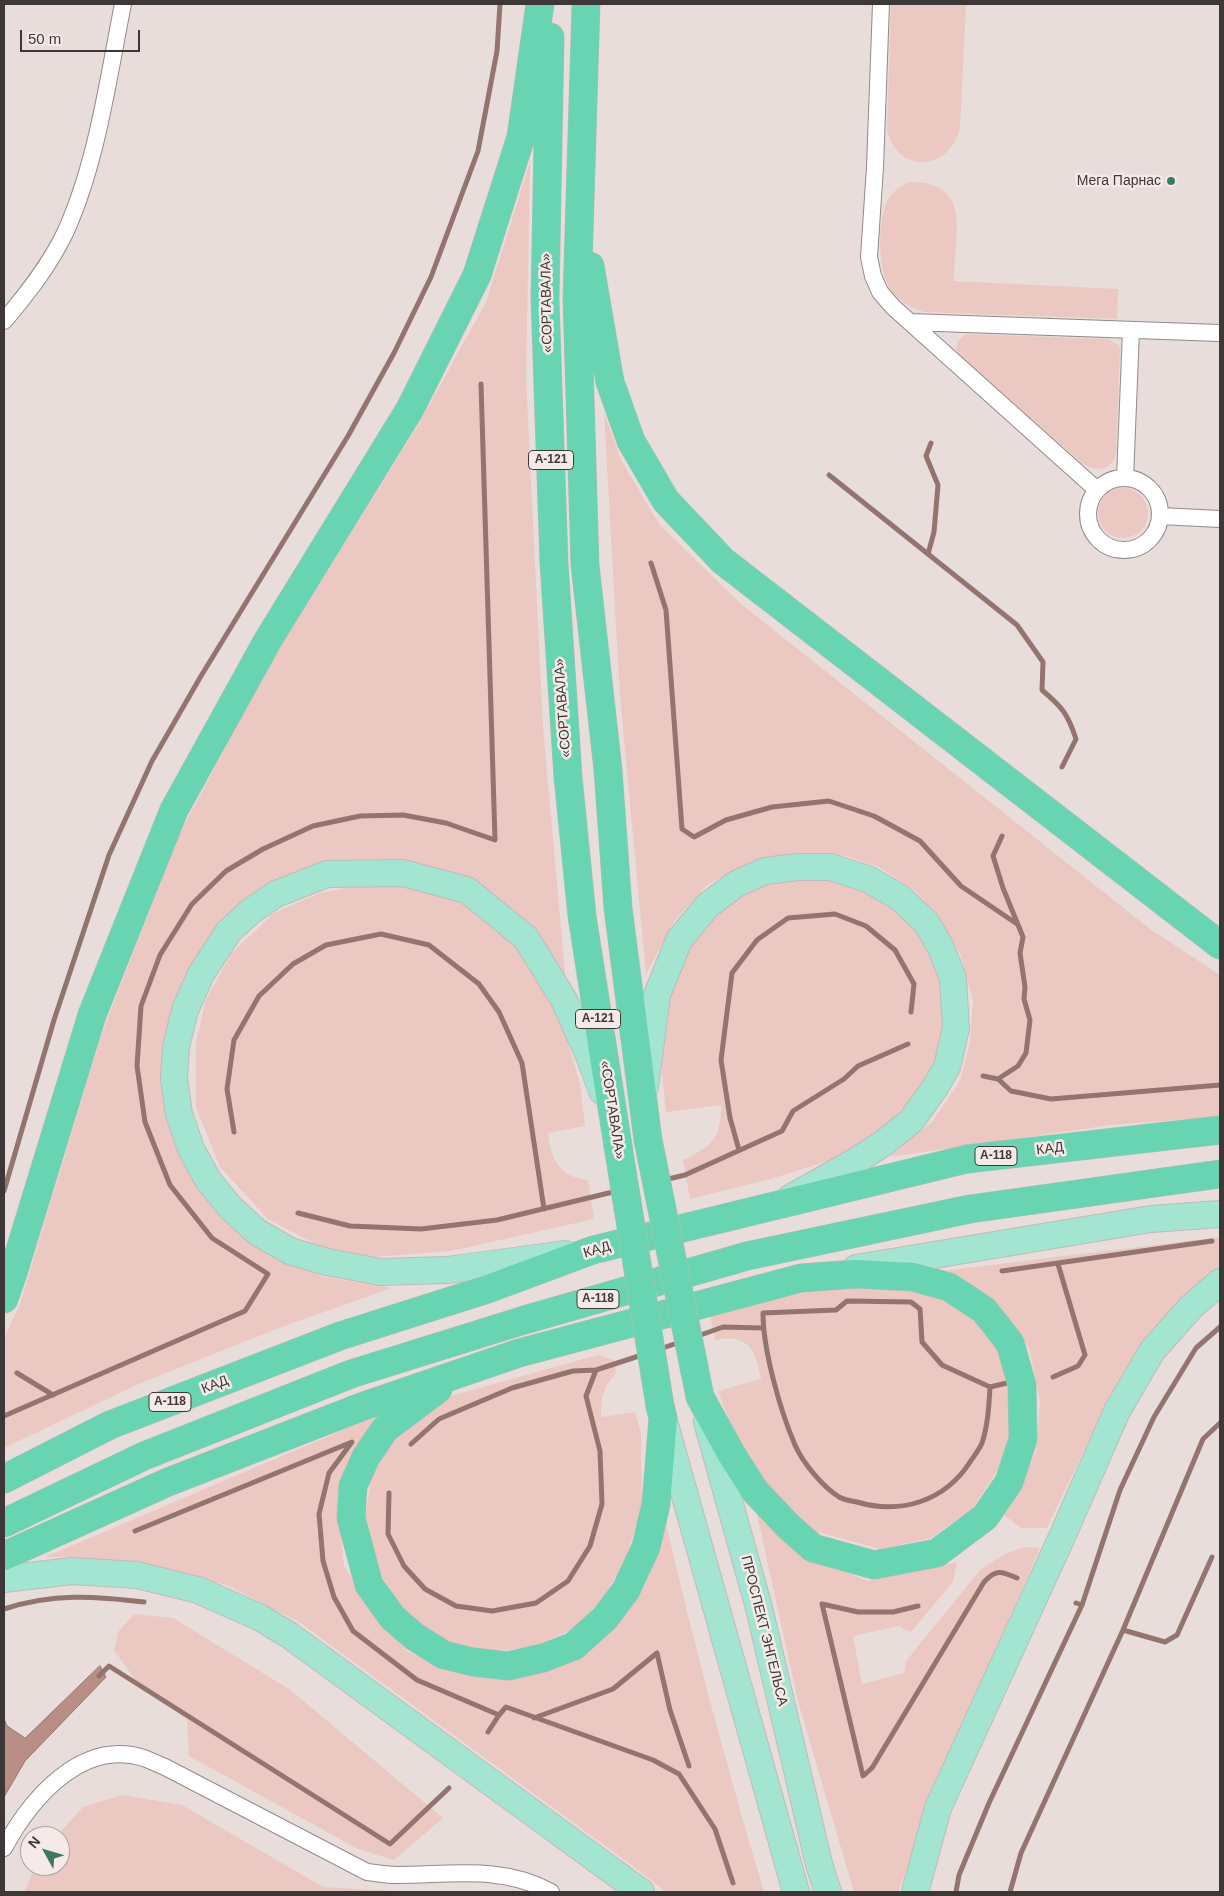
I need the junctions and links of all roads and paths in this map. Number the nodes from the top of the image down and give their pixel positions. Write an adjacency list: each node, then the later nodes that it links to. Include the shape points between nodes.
1 (123, 4): 7 (street, via 92,154 78,200 47,265)
2 (540, 4): 25 (highway, via 521,137 478,275 410,409 268,640 174,810 92,1015)
3 (551, 4): 18 (highway, «СОРТАВАЛА» / А-121, via 545,299 554,564 568,777 582,916)
4 (586, 4): 6 (highway, А-121)
5 (881, 4): 8 (street, via 869,258 880,292)
6 (579, 216): 15 (highway, via 584,228 610,382 631,441 666,501 723,561); 16 (highway, А-121, via 577,298 585,564 608,770 618,908)
7 (4, 321)
8 (910, 322): 9 (street); 12 (street)
9 (1131, 331): 10 (street); 11 (street)
10 (1220, 334)
11 (1125, 478): 12 (street, via 1105,483); 13 (street, via 1136,480 1154,494)
12 (1097, 490): 13 (street, via 1087,513 1089,525 1104,545 1116,550 1140,547 1150,539)
13 (1160, 516): 14 (street)
14 (1220, 519)
15 (1220, 945)
16 (642, 1105): 20 (main road, via 657,995 679,940 706,906 736,884 765,871 797,867 830,867 868,879 899,897 926,922 953,978 956,1028 947,1067 911,1121 885,1142); 27 (highway, А-121, bridge)
17 (1220, 1130): 20 (highway, КАД / А-118, via 967,1159)
18 (616, 1134): 22 (main road, via 590,1058 564,1000 526,938 467,890 403,873 328,874 276,894 229,931 201,974 184,1010 176,1047 174,1078 178,1114 191,1149 208,1180 230,1207 257,1232 290,1251 380,1272 448,1270); 28 (highway, «СОРТАВАЛА», bridge)
19 (1220, 1174): 30 (highway, А-118, via 970,1209 737,1258 521,1320 351,1374 144,1456)
20 (776, 1205): 22 (highway, КАД / А-118)
21 (1220, 1214): 23 (main road, via 1151,1219)
22 (593, 1250): 29 (highway, КАД / А-118, via 488,1289 322,1343 110,1425)
23 (801, 1278): 26 (highway); 27 (highway, via 856,1274 913,1277 949,1287 984,1310 1010,1343 1022,1385 1023,1439 1009,1482 985,1518 937,1553 892,1562 874,1565 813,1548 755,1491 732,1455)
24 (1220, 1282): 38 (main road, via 1190,1307 1152,1351 1117,1411 938,1808)
25 (4, 1299)
26 (519, 1353): 28 (highway, «СОРТАВАЛА», via 441,1387 410,1409 386,1430 366,1457 353,1486 351,1518 369,1585 393,1618 444,1655 508,1666 526,1662 574,1646 605,1618 626,1590 646,1547 656,1504); 31 (highway, via 361,1406 177,1478)
27 (698, 1384): 37 (main road, ПРОСПЕКТ ЭНГЕЛЬСА, via 760,1608)
28 (662, 1412): 36 (main road)
29 (4, 1479)
30 (4, 1523)
31 (4, 1556)
32 (4, 1579): 35 (main road, via 72,1571 136,1576 198,1590 260,1618 289,1635)
33 (4, 1848): 34 (street, via 32,1804 61,1777 88,1759 117,1755 142,1758 165,1767 367,1872 396,1875 491,1874 523,1879)
34 (551, 1892)
35 (641, 1892)
36 (796, 1892)
37 (828, 1892)
38 (915, 1892)

